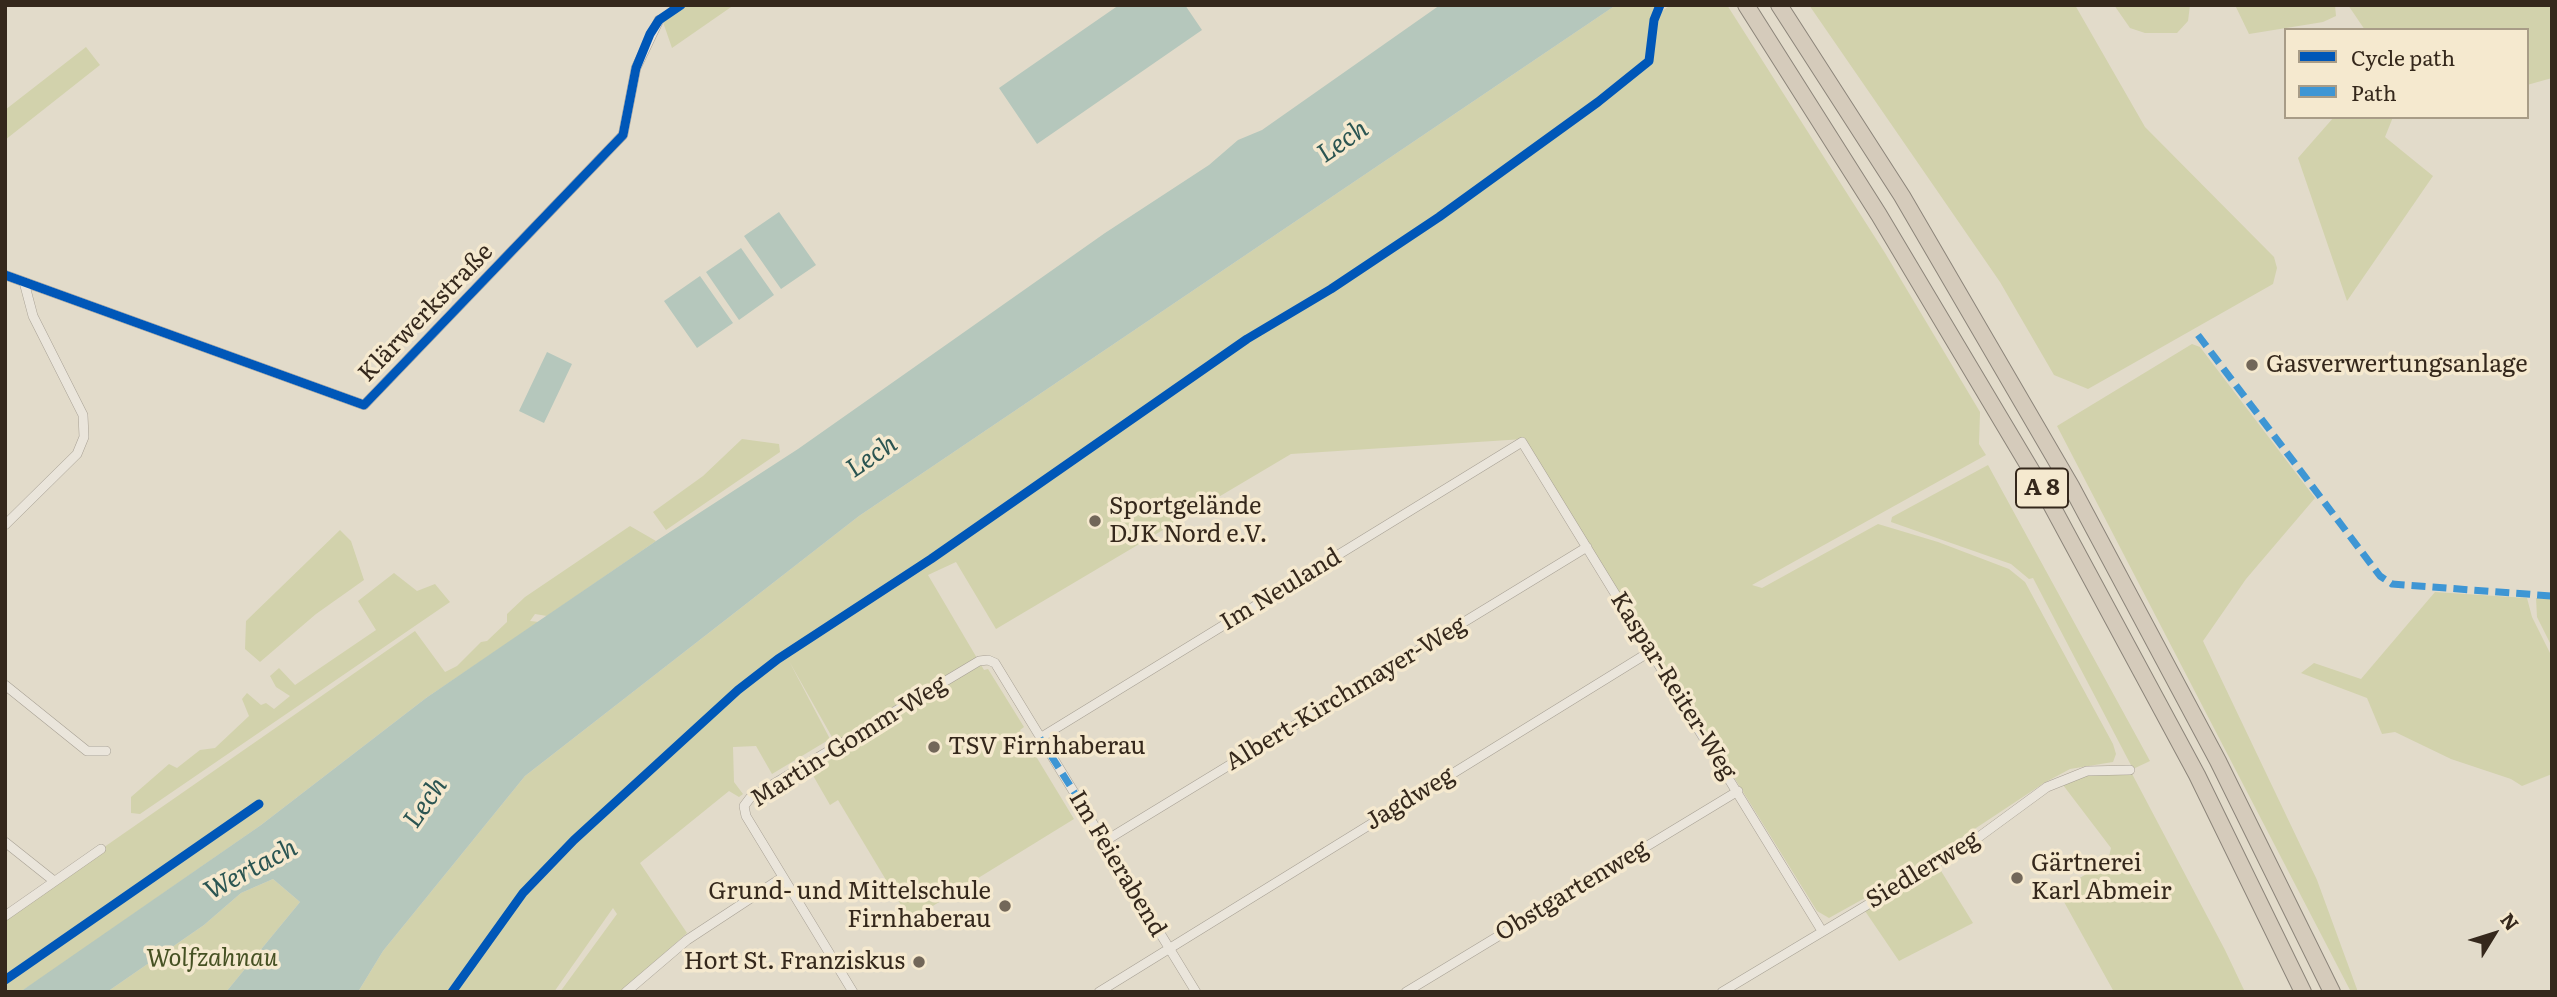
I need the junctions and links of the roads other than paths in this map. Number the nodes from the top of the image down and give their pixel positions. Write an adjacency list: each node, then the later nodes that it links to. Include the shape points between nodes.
1 (1746, 5): 30 (highway, A 8, via 1879,215 2046,495 2197,775)
2 (1779, 5): 31 (highway, A 8, via 1902,196 2071,486 2212,748)
3 (659, 20): 5 (street, Klärwerkstraße, via 636,68 624,135 364,405)
4 (5, 275): 5 (street)
5 (23, 282): 7 (street, via 33,316 83,415 84,437 77,454)
6 (1522, 442): 8 (street, Kaspar-Reiter-Weg); 12 (street, Im Neuland)
7 (5, 525)
8 (1587, 547): 9 (street, Kaspar-Reiter-Weg); 16 (street, Albert-Kirchmayer-Weg)
9 (1651, 651): 15 (street, Kaspar-Reiter-Weg); 23 (street, Jagdweg)
10 (995, 663): 12 (street, Im Feierabend); 19 (street, Martin-Gomm-Weg, via 979,661 750,798 744,806 746,816)
11 (5, 685): 13 (street, via 87,751)
12 (1040, 738): 16 (street, Im Feierabend)
13 (106, 751)
14 (2130, 770): 22 (street, Siedlerweg, via 2087,771 2047,787 1972,842)
15 (1738, 791): 22 (street, Kaspar-Reiter-Weg); 28 (street, Obstgartenweg)
16 (1105, 841): 23 (street, Im Feierabend)
17 (5, 842): 20 (street)
18 (101, 849): 20 (street)
19 (783, 877): 24 (street, via 687,940); 25 (street, Martin-Gomm-Weg)
20 (54, 881): 21 (street)
21 (5, 916)
22 (1822, 931): 29 (street, Siedlerweg)
23 (1168, 947): 26 (street, Jagdweg); 27 (street, Im Feierabend)
24 (626, 992)
25 (853, 992)
26 (1099, 992)
27 (1196, 992)
28 (1406, 992)
29 (1722, 992)
30 (2303, 992)
31 (2332, 992)

